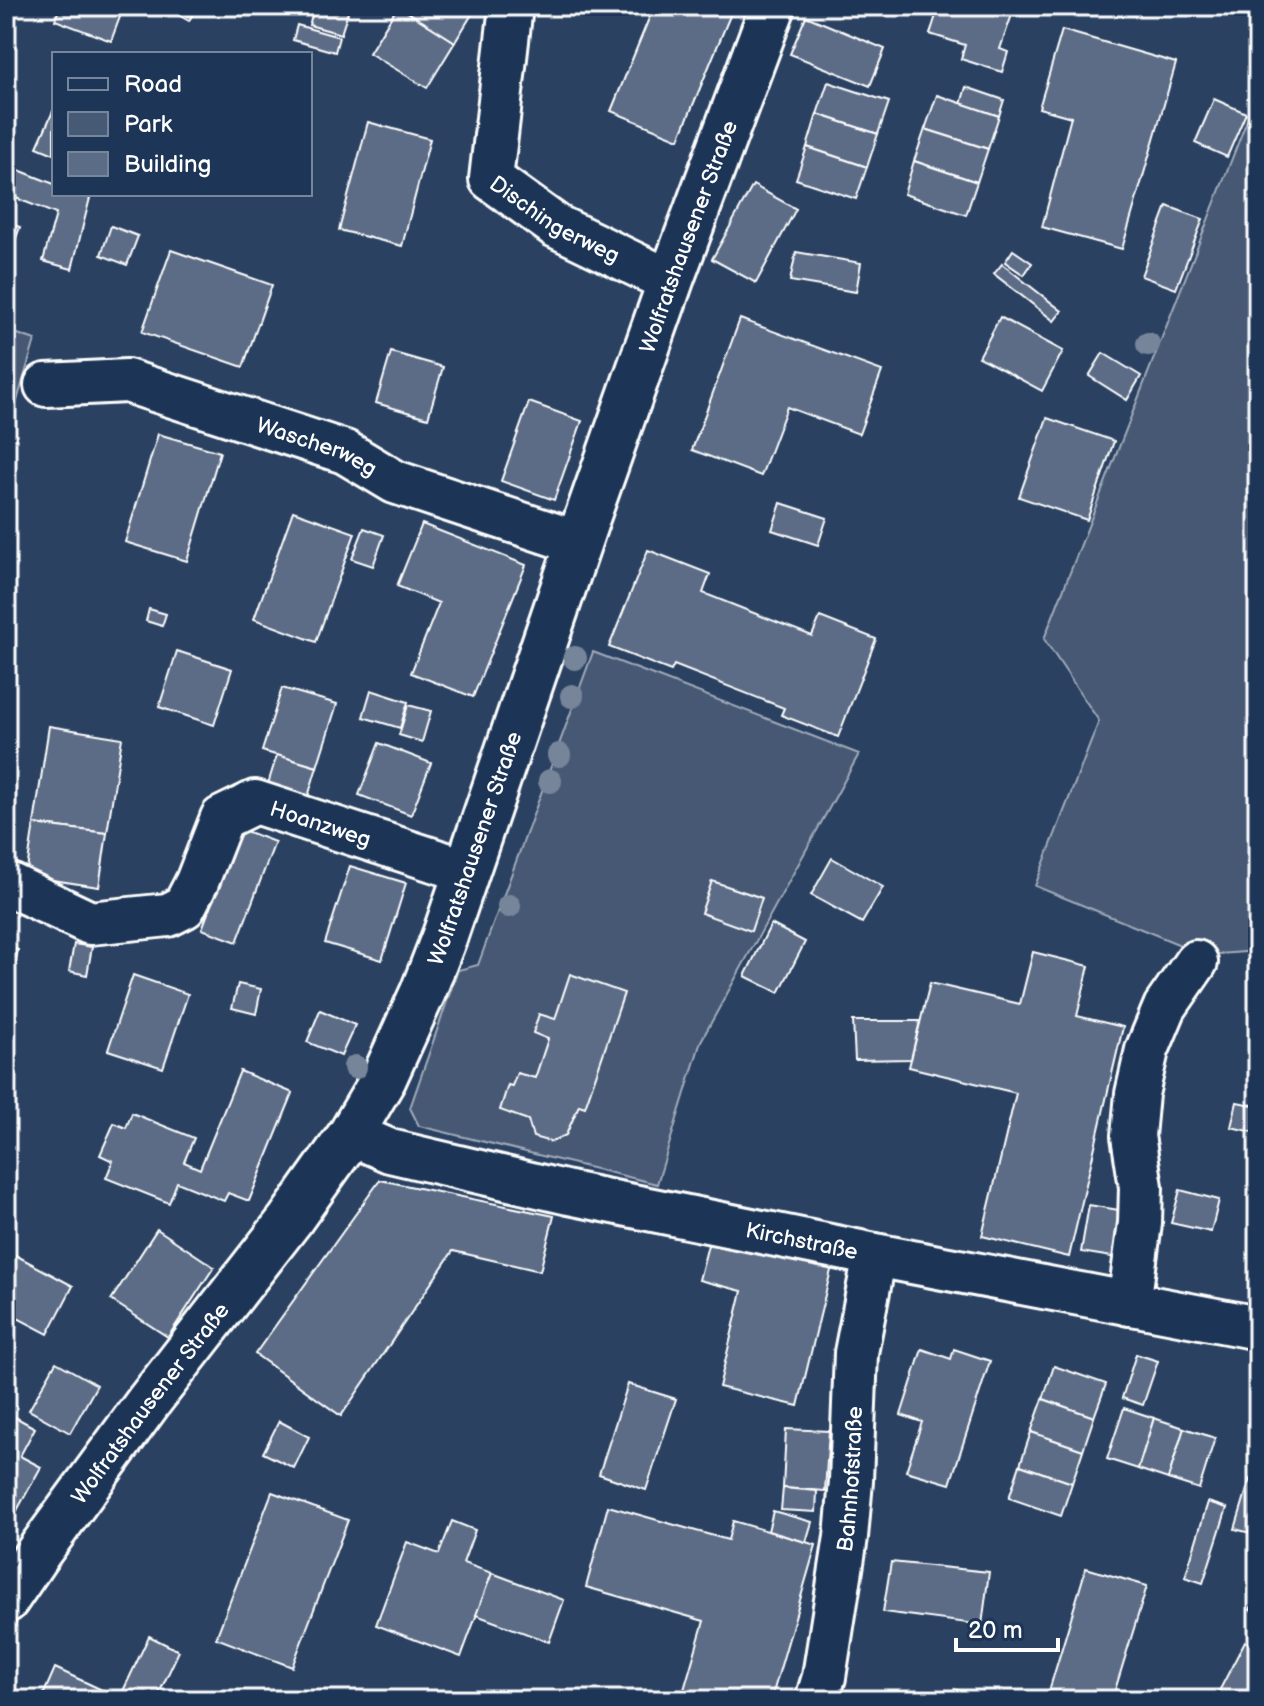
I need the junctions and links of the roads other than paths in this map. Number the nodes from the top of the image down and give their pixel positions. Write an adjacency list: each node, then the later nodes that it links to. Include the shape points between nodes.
1 (511, 6): 3 (street, Dischingerweg, via 491,179 556,226)
2 (773, 6): 3 (main road, Wolfratshausener Straße)
3 (672, 277): 5 (main road, Wolfratshausener Straße)
4 (46, 385): 5 (street, Wascherweg, via 127,381 345,452 395,482)
5 (579, 543): 6 (main road, Wolfratshausener Straße)
6 (467, 871): 7 (street, Hoanzweg, via 255,802 222,818 184,907 168,915 90,923); 9 (main road, Wolfratshausener Straße, via 423,992 384,1078)
7 (6, 883)
8 (1196, 962): 11 (street, via 1165,1007 1137,1094 1133,1136 1140,1223)
9 (351, 1134): 10 (street, Kirchstraße, via 390,1151 569,1193); 13 (main road, Wolfratshausener Straße)
10 (875, 1255): 11 (street, Kirchstraße); 14 (street, Bahnhofstraße, via 856,1353 846,1537)
11 (1129, 1304): 12 (street, Kirchstraße)
12 (1258, 1328)
13 (6, 1600)
14 (817, 1700)

